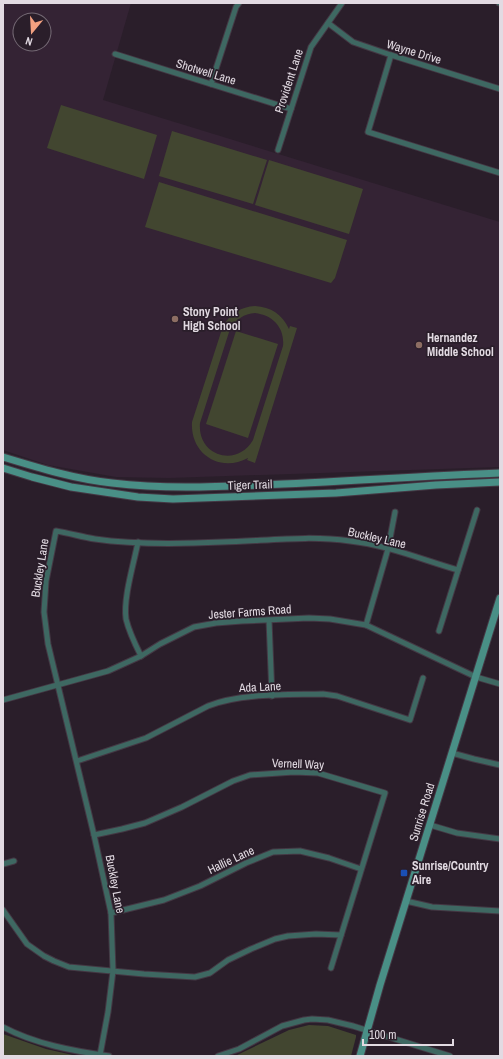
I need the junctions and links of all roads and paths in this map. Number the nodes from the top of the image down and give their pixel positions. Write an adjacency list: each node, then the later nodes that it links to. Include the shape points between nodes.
1 (231, 3): 3 (street)
2 (342, 3): 4 (street, Provident Lane)
3 (237, 5): 7 (street)
4 (328, 23): 6 (street, Wayne Drive, via 354,42); 9 (street, Provident Lane, via 311,47)
5 (115, 54): 7 (street, Shotwell Lane)
6 (391, 56): 8 (street, Wayne Drive); 11 (street, via 368,132)
7 (211, 84): 9 (street, Shotwell Lane)
8 (500, 89)
9 (291, 109): 10 (street, Provident Lane)
10 (278, 150)
11 (500, 173)
12 (3, 458): 14 (street, Tiger Trail, via 73,477 111,483 171,487)
13 (3, 468): 15 (street, Tiger Trail, via 71,487 138,497 173,499 336,493)
14 (500, 473)
15 (500, 482)
16 (477, 510): 20 (street)
17 (395, 512): 19 (street)
18 (138, 542): 19 (street, Buckley Lane, via 326,539 351,541); 25 (street, via 127,594 126,617); 29 (street, Buckley Lane, via 95,539 56,531 46,581 44,612 48,644)
19 (388, 549): 20 (street, Buckley Lane); 23 (street)
20 (458, 570): 24 (street)
21 (500, 598): 26 (street, Sunrise Road)
22 (269, 620): 23 (street, Jester Farms Road, via 330,619); 25 (street, Jester Farms Road, via 194,627); 30 (street)
23 (366, 625): 26 (street, Jester Farms Road)
24 (439, 631)
25 (140, 656): 29 (street, Jester Farms Road, via 108,671)
26 (476, 677): 28 (street, Jester Farms Road); 32 (street, Sunrise Road)
27 (423, 678): 30 (street, Ada Lane, via 410,720 337,696)
28 (500, 684)
29 (58, 686): 31 (street, Jester Farms Road); 33 (street, Buckley Lane)
30 (272, 696): 33 (street, Ada Lane, via 218,702 146,738)
31 (3, 700)
32 (452, 752): 34 (street, via 479,761); 35 (street, Sunrise Road)
33 (77, 761): 36 (street, Buckley Lane)
34 (500, 764)
35 (430, 826): 37 (street, via 457,833); 41 (street, Sunrise Road)
36 (94, 835): 40 (street, Vernell Way, via 145,823 250,775 318,773 385,793); 44 (street, Buckley Lane)
37 (500, 838)
38 (14, 861): 39 (street)
39 (3, 864)
40 (362, 869): 44 (street, Hallie Lane, via 300,851 273,852 164,900); 45 (street, Vernell Way)
41 (406, 901): 43 (street, via 432,908); 49 (street, Sunrise Road)
42 (3, 910): 47 (street, via 27,944 44,956 70,967)
43 (500, 911)
44 (111, 913): 47 (street, Buckley Lane)
45 (341, 935): 46 (street, Vernell Way); 47 (street, via 316,934 275,939 234,957 210,973 195,977)
46 (331, 968)
47 (113, 971): 50 (street, Buckley Lane)
48 (3, 1027): 50 (street, via 41,1042)
49 (367, 1030): 52 (street, via 328,1020 304,1020 282,1026 239,1049); 53 (street, Sunrise Road); 54 (street)
50 (100, 1055): 51 (street)
51 (109, 1056)
52 (218, 1056)
53 (360, 1056)
54 (450, 1056)

